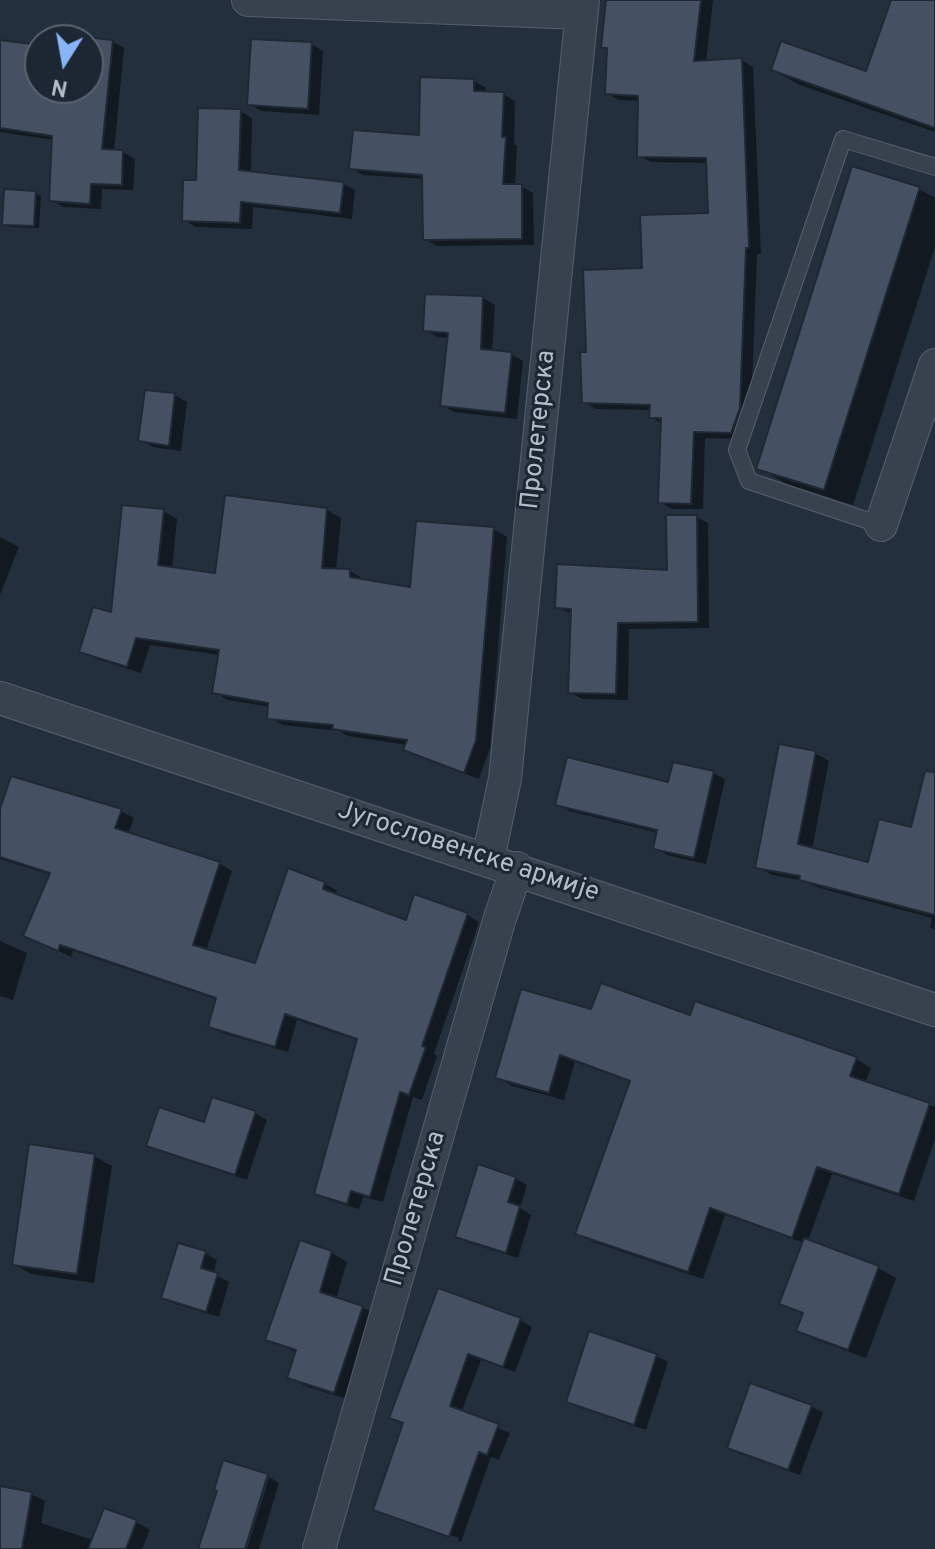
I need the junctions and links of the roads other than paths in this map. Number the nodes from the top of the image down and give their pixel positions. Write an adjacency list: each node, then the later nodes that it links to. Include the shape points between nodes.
1 (248, 0): 2 (street)
2 (582, 7): 7 (street, Пролетерска, via 505,779)
3 (935, 167): 5 (lane, via 843,139 737,450 749,481)
4 (935, 365): 5 (street)
5 (881, 525)
6 (0, 698): 7 (street, Југословенске армије)
7 (502, 864): 8 (street, Југословенске армије); 9 (street, Пролетерска, via 499,921)
8 (935, 1010)
9 (319, 1549)

